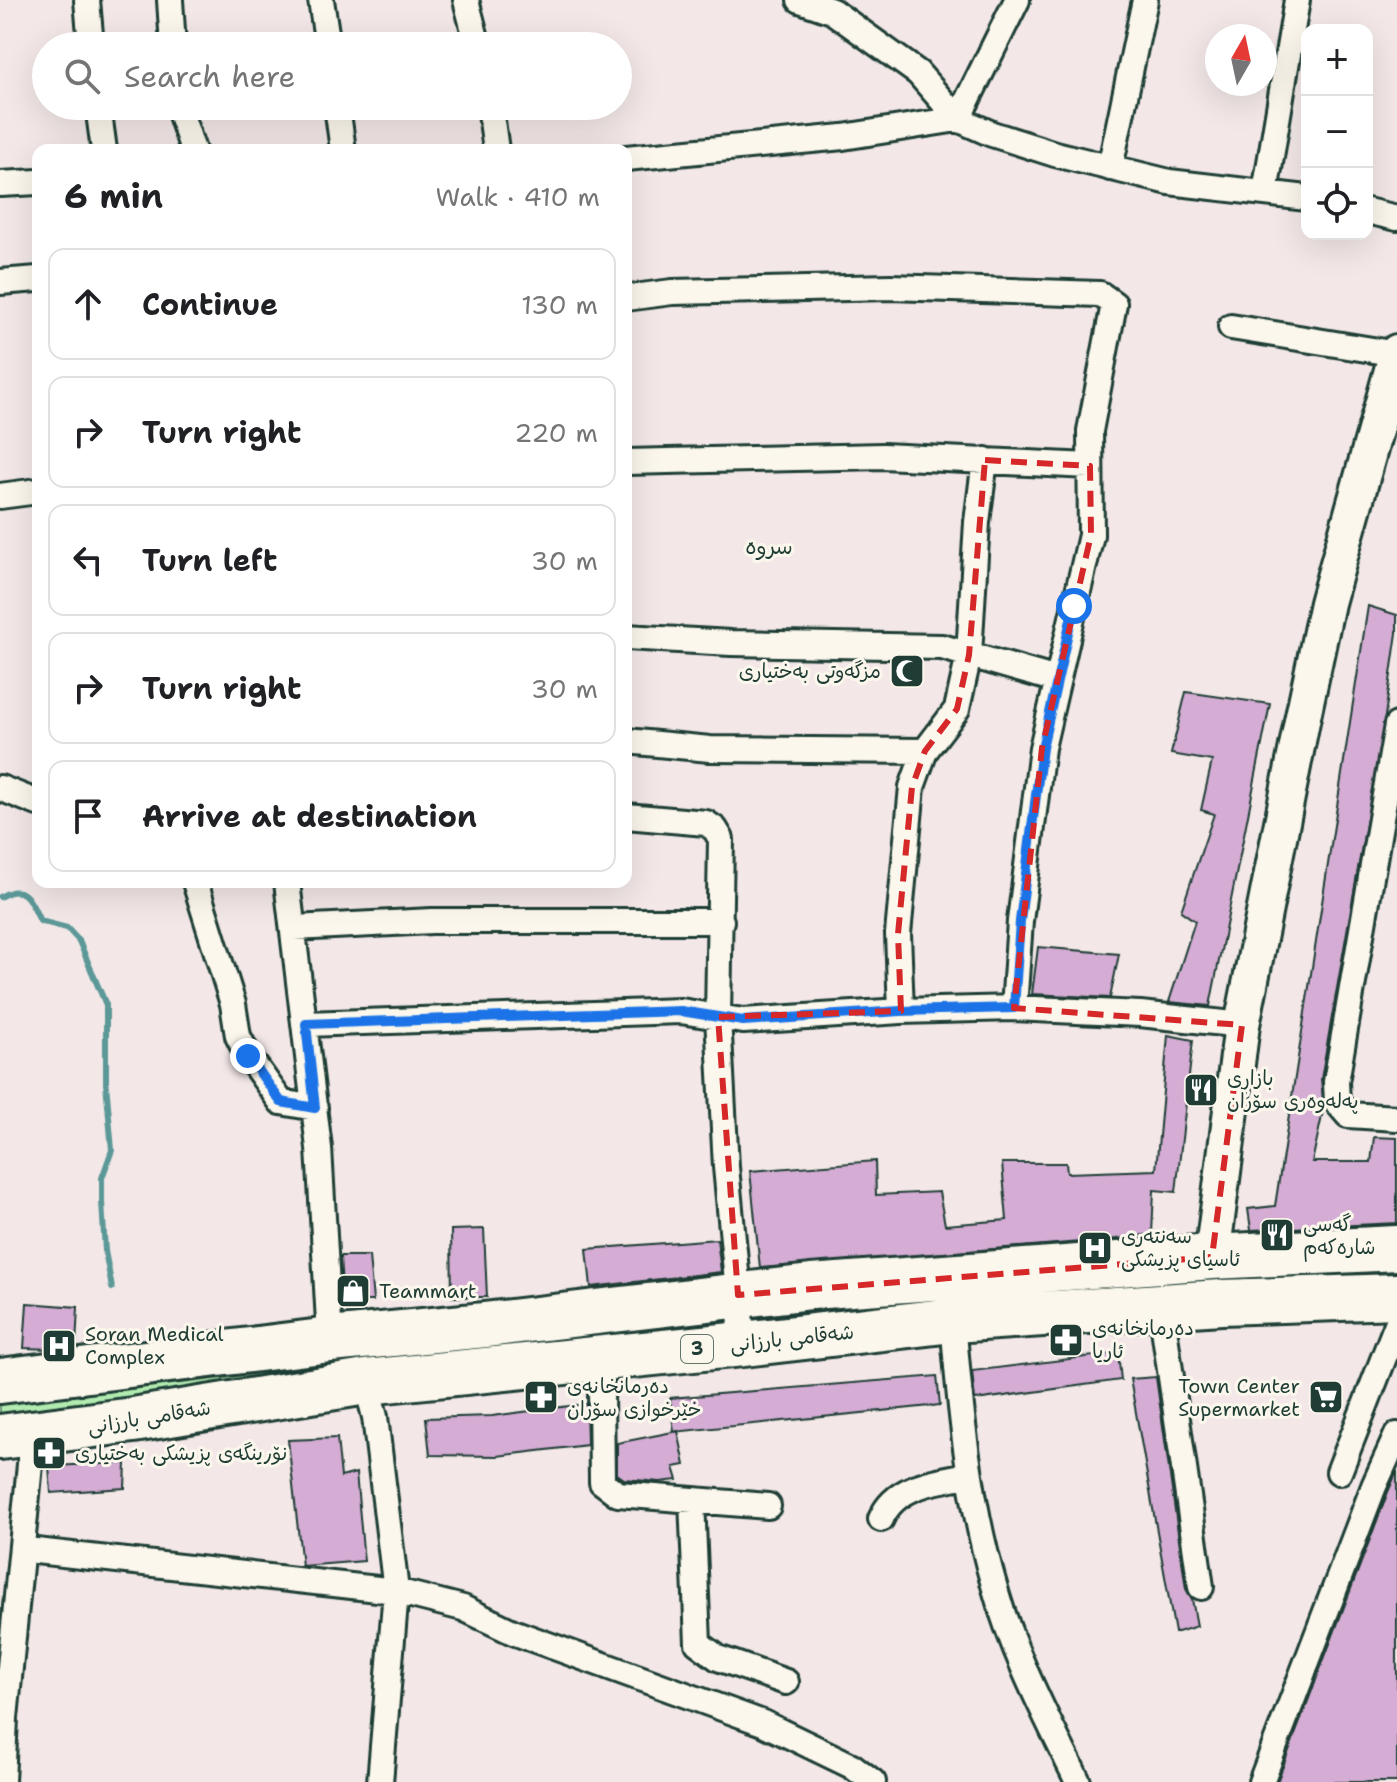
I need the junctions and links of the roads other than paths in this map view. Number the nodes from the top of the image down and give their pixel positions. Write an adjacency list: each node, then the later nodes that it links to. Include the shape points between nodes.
1 (87, 0): 10 (street)
2 (170, 0): 11 (street)
3 (321, 0): 12 (street)
4 (466, 0): 13 (street)
5 (800, 0): 9 (street)
6 (1017, 0): 14 (street)
7 (1145, 0): 24 (street)
8 (1297, 0): 27 (street)
9 (836, 5): 14 (street, via 918,73)
10 (90, 32)
11 (172, 32)
12 (326, 32)
13 (474, 32)
14 (958, 119): 23 (street, via 843,137); 24 (street)
15 (100, 120): 19 (street)
16 (183, 120): 20 (street)
17 (339, 120): 21 (street)
18 (492, 120): 22 (street)
19 (103, 144)
20 (191, 144)
21 (342, 144)
22 (495, 144)
23 (632, 157)
24 (1110, 168): 27 (street, via 1169,182)
25 (32, 182): 26 (street)
26 (0, 184)
27 (1265, 193): 28 (street)
28 (1301, 197)
29 (1373, 212): 30 (street)
30 (1397, 218)
31 (32, 279): 32 (street)
32 (0, 282)
33 (632, 297): 38 (street, via 890,287 1100,294 1114,304 1090,431)
34 (1231, 327): 35 (street)
35 (1397, 353): 58 (street, via 1327,603)
36 (985, 460): 37 (street, via 883,456); 38 (street); 42 (street)
37 (632, 462)
38 (1090, 466): 43 (street, via 1091,535)
39 (32, 492): 40 (street)
40 (0, 496)
41 (632, 637): 42 (street, via 942,647)
42 (969, 655): 43 (street); 46 (street, via 957,709)
43 (1057, 680): 54 (street, via 1042,748)
44 (1397, 725): 60 (street, via 1336,1082 1337,1102 1348,1115)
45 (632, 742): 46 (street, via 710,749)
46 (925, 751): 55 (street, via 912,787 898,934)
47 (0, 788): 48 (street)
48 (32, 801)
49 (632, 816): 52 (street, via 694,821 715,829 723,849)
50 (197, 888): 59 (street, via 248,1056 281,1102)
51 (288, 888): 53 (street)
52 (721, 921): 53 (street, via 432,921); 56 (street)
53 (294, 928): 57 (street)
54 (1014, 1008): 55 (street); 58 (street)
55 (901, 1011): 56 (street, via 743,1021)
56 (718, 1017): 57 (street, via 681,1011); 63 (street)
57 (306, 1024): 59 (street)
58 (1242, 1025): 62 (street)
59 (315, 1108): 68 (street)
60 (1397, 1118)
61 (1397, 1248): 62 (highway)
62 (1212, 1257): 63 (highway)
63 (738, 1295): 68 (highway); 69 (street)
64 (1397, 1296): 65 (highway, شەقامی بارزانی / 3)
65 (1161, 1307): 66 (highway, شەقامی بارزانی / 3); 81 (street)
66 (953, 1320): 69 (highway, شەقامی بارزانی / 3); 76 (street)
67 (1397, 1324): 75 (street)
68 (330, 1340): 71 (highway)
69 (743, 1344): 70 (highway, شەقامی بارزانی / 3)
70 (597, 1359): 72 (highway, شەقامی بارزانی / 3); 77 (street, via 602,1482 618,1494)
71 (0, 1381)
72 (366, 1382): 73 (highway, شەقامی بارزانی / 3); 82 (street)
73 (16, 1435): 80 (street)
74 (1397, 1435): 88 (street)
75 (1339, 1472)
76 (969, 1475): 79 (street, via 910,1489 887,1505); 87 (street, via 994,1587)
77 (692, 1500): 78 (street); 83 (street, via 698,1643 718,1658)
78 (768, 1506)
79 (881, 1519)
80 (23, 1547): 82 (street); 84 (street)
81 (1201, 1587)
82 (396, 1591): 85 (street); 86 (street, via 463,1608 513,1632 763,1723 852,1766)
83 (786, 1682)
84 (2, 1782)
85 (380, 1782)
86 (873, 1782)
87 (1078, 1782)
88 (1261, 1782)

